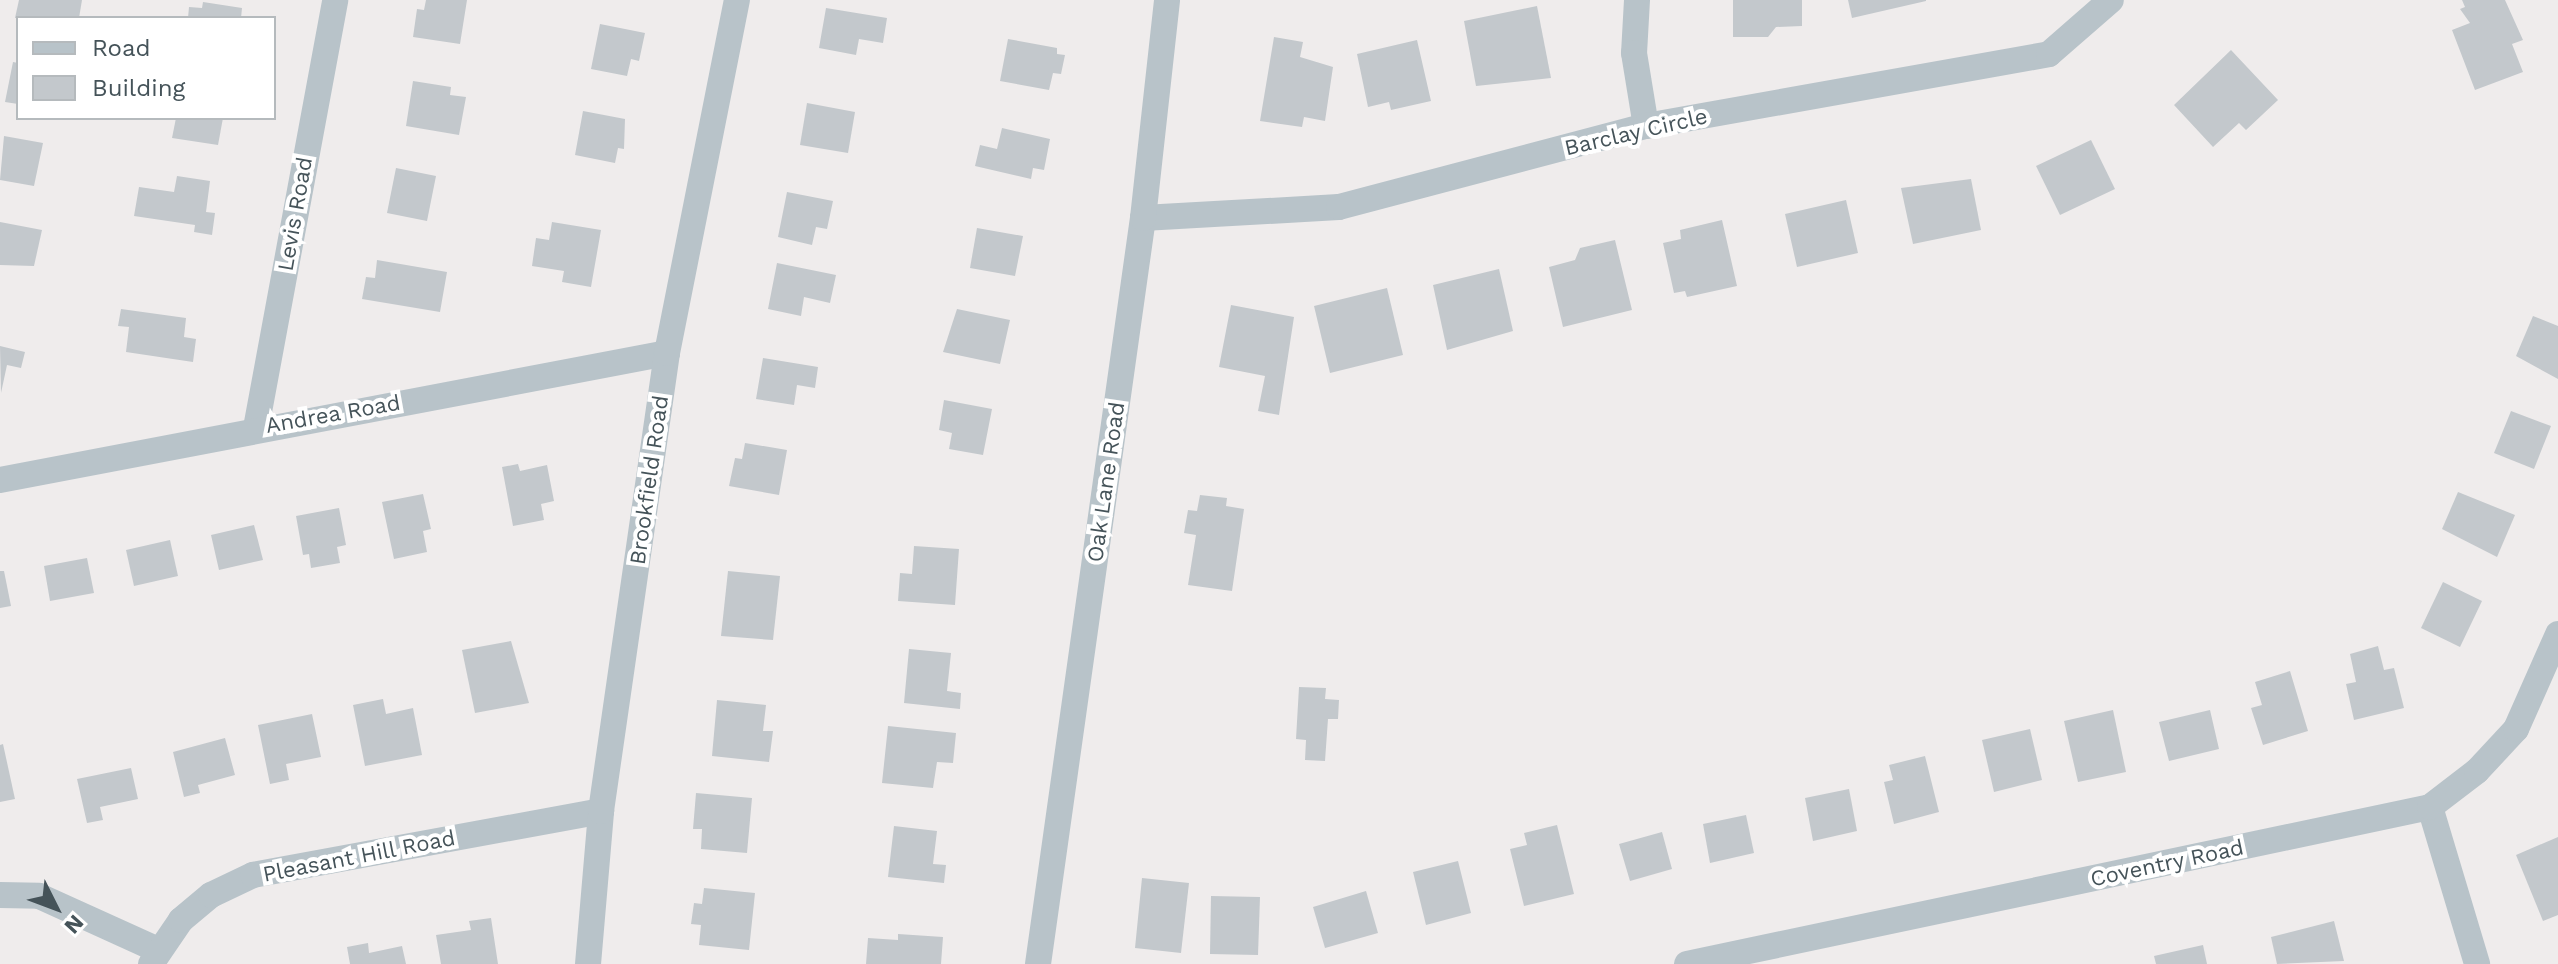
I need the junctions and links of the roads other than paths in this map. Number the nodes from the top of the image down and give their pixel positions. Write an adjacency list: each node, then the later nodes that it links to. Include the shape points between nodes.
1 (335, 0): 9 (street, Levis Road)
2 (737, 0): 8 (street, Brookfield Road)
3 (1167, 0): 7 (street, Oak Lane Road)
4 (1637, 0): 6 (street, via 1634,53)
5 (2111, 0): 6 (street, Barclay Circle, via 2049,54)
6 (1646, 126): 7 (street, Barclay Circle, via 1339,207)
7 (1143, 218): 17 (street, Oak Lane Road)
8 (667, 353): 9 (street, Andrea Road); 13 (street, Brookfield Road)
9 (256, 428): 10 (street, Andrea Road)
10 (0, 480)
11 (2558, 634): 12 (street, Coventry Road, via 2516,729 2477,771)
12 (2430, 807): 18 (street, Coventry Road); 19 (street)
13 (601, 811): 15 (street, Pleasant Hill Road, via 253,875 211,895 181,920); 16 (street, Brookfield Road)
14 (0, 895): 15 (street, via 39,896)
15 (154, 957)
16 (588, 964)
17 (1038, 964)
18 (1687, 964)
19 (2477, 964)

